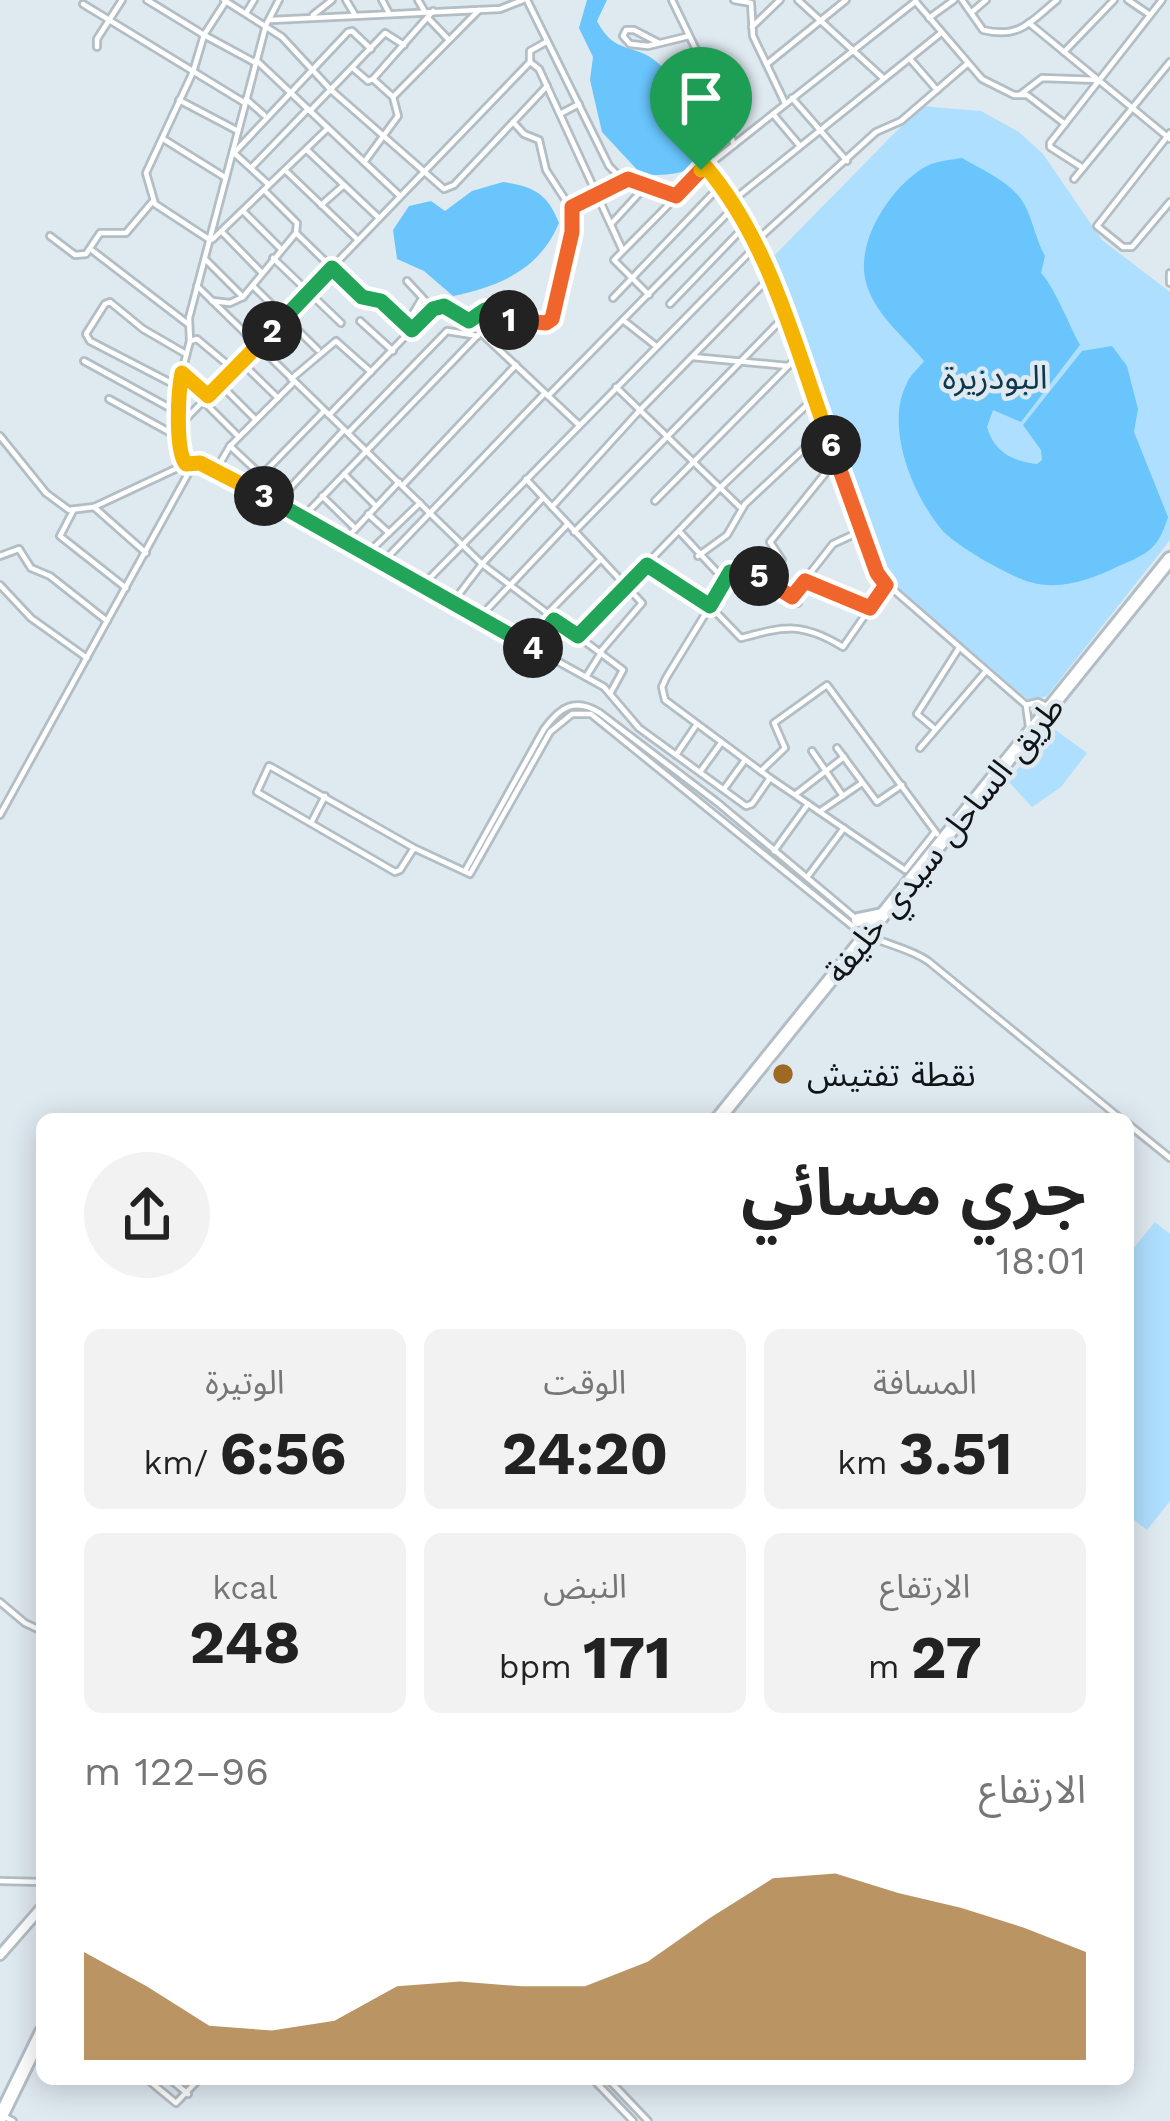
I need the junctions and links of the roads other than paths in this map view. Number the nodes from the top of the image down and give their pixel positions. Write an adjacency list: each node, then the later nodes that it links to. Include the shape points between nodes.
1 (122, 0): 41 (street)
2 (147, 0): 46 (street)
3 (254, 0): 34 (street)
4 (279, 0): 42 (street)
5 (332, 0): 38 (street)
6 (346, 0): 35 (street)
7 (382, 0): 33 (street)
8 (418, 0): 30 (street)
9 (453, 0): 28 (street)
10 (499, 0): 27 (street)
11 (525, 0): 27 (street); 49 (street)
12 (672, 0): 47 (street)
13 (734, 0): 44 (street, via 751,3)
14 (780, 0): 44 (street)
15 (798, 0): 40 (street)
16 (846, 0): 40 (street)
17 (958, 0): 31 (street); 39 (street)
18 (986, 0): 31 (street)
19 (1035, 0): 32 (street)
20 (1057, 0): 32 (street)
21 (1114, 0): 55 (street)
22 (1128, 0): 37 (street)
23 (1162, 0): 37 (street)
24 (225, 1): 34 (street); 46 (street)
25 (915, 1): 39 (street); 54 (street)
26 (83, 4): 41 (street)
27 (503, 8): 29 (street)
28 (459, 10): 29 (street); 36 (street)
29 (479, 10): 48 (street)
30 (424, 12): 33 (street); 36 (street)
31 (971, 12): 43 (street, via 988,32 1015,33)
32 (1042, 12): 43 (street)
33 (389, 13): 35 (street)
34 (246, 14): 42 (street)
35 (355, 15): 38 (street)
36 (432, 15): 48 (street); 51 (street)
37 (1150, 15): 67 (street)
38 (310, 17): 42 (street)
39 (929, 18): 45 (street)
40 (820, 20): 54 (street); 61 (street)
41 (110, 21): 52 (street); 64 (street)
42 (269, 22): 57 (street); 63 (street)
43 (1029, 23): 55 (street)
44 (752, 27): 61 (street)
45 (941, 33): 56 (street); 60 (street)
46 (204, 35): 57 (street); 64 (street)
47 (689, 36): 50 (street); 91 (street)
48 (449, 40): 73 (street)
49 (548, 41): 58 (street, via 530,51); 77 (street)
50 (659, 44): 50 (street, via 638,46 623,36 634,30)
51 (404, 45): 53 (street, via 388,32); 66 (street)
52 (97, 47)
53 (371, 49): 62 (street); 63 (street, via 350,31)
54 (852, 49): 65 (street); 75 (street)
55 (1064, 52): 67 (street)
56 (910, 59): 65 (street); 70 (street)
57 (256, 62): 71 (street); 76 (street)
58 (530, 62): 68 (street); 101 (street)
59 (1170, 62): 78 (street)
60 (967, 64): 70 (street); 72 (street)
61 (765, 65): 75 (street)
62 (353, 68): 66 (street); 69 (street)
63 (312, 70): 69 (street); 71 (street)
64 (193, 72): 74 (street); 76 (street)
65 (884, 79): 86 (street)
66 (373, 80): 73 (street)
67 (1098, 80): 72 (street, via 1042,78); 78 (street); 84 (street)
68 (547, 86): 81 (street); 83 (street)
69 (331, 90): 79 (street); 89 (street)
70 (937, 90): 95 (street)
71 (289, 92): 79 (street); 82 (street)
72 (1021, 94): 84 (street)
73 (393, 98): 89 (street, via 398,116)
74 (178, 100): 87 (street); 90 (street)
75 (788, 100): 80 (street); 86 (street)
76 (246, 101): 82 (street); 87 (street)
77 (579, 104): 81 (street); 103 (street, via 609,166)
78 (1133, 109): 88 (street); 99 (street)
79 (309, 110): 85 (street); 98 (street)
80 (772, 113): 91 (street); 92 (street)
81 (560, 114): 111 (street)
82 (266, 117): 94 (street)
83 (513, 122): 101 (street, via 448,189); 116 (street, via 539,140 546,170)
84 (1065, 124): 99 (street, via 1049,147)
85 (327, 129): 93 (street); 96 (street)
86 (819, 130): 92 (street); 95 (street)
87 (238, 131): 94 (street)
88 (1169, 136): 113 (street, via 1096,226 1132,247)
89 (385, 137): 96 (street); 101 (street)
90 (162, 138): 102 (street); 112 (street, via 146,173)
91 (734, 145): 97 (street)
92 (800, 146): 114 (street)
93 (307, 150): 100 (street); 105 (street)
94 (234, 152): 98 (street); 102 (street)
95 (847, 161): 126 (street)
96 (364, 162): 109 (street)
97 (706, 167): 106 (street); 110 (street)
98 (251, 168): 108 (street)
99 (1084, 168): 104 (street)
100 (286, 171): 108 (street); 115 (street)
101 (423, 172): 109 (street)
102 (226, 178): 125 (street)
103 (628, 179): 107 (street); 111 (street)
104 (1074, 179)
105 (344, 184): 115 (street); 118 (street)
106 (721, 185): 114 (street); 135 (street)
107 (646, 186): 110 (street); 119 (street)
108 (268, 189): 117 (street); 122 (street, via 297,223)
109 (400, 196): 118 (street)
110 (676, 196): 129 (street)
111 (597, 198): 116 (street); 119 (street)
112 (153, 201): 125 (street); 128 (street, via 126,233 104,231)
113 (1170, 202)
114 (733, 204): 120 (street); 142 (street)
115 (321, 205): 124 (street)
116 (571, 208): 153 (street, via 549,322 485,310)
117 (244, 212): 121 (street); 127 (street)
118 (379, 218): 124 (street)
119 (611, 224): 129 (street)
120 (745, 226): 126 (street); 147 (street)
121 (223, 233): 125 (street); 133 (street)
122 (296, 233): 127 (street); 132 (street)
123 (50, 236): 128 (street, via 75,254)
124 (358, 240): 132 (street)
125 (210, 241): 131 (street)
126 (757, 243): 136 (street); 160 (street)
127 (281, 249): 130 (street)
128 (92, 250): 155 (street)
129 (623, 250): 135 (street, via 614,262)
130 (273, 258): 133 (street); 141 (street)
131 (205, 259): 139 (street); 143 (street)
132 (332, 268): 141 (street); 156 (street)
133 (261, 272): 140 (street)
134 (1170, 273): 138 (street)
135 (631, 278): 142 (street); 144 (street)
136 (770, 278): 150 (street); 165 (street)
137 (407, 281): 145 (street)
138 (1170, 283)
139 (197, 286): 146 (street); 155 (street)
140 (254, 287): 143 (street); 149 (street)
141 (308, 292): 149 (street); 154 (street)
142 (649, 295): 151 (street)
143 (243, 297): 146 (street)
144 (613, 298)
145 (421, 300): 148 (street); 156 (street)
146 (212, 301): 159 (street)
147 (670, 304)
148 (433, 309): 153 (street, via 451,307); 156 (street)
149 (285, 317): 159 (street); 161 (street)
150 (784, 317): 164 (street); 167 (street)
151 (623, 320): 160 (street); 178 (street)
152 (360, 321): 162 (street)
153 (469, 321): 157 (street)
154 (340, 323)
155 (188, 324): 158 (street)
156 (409, 328): 162 (street)
157 (480, 334): 169 (street); 190 (street, via 447,331); 196 (street)
158 (190, 340): 163 (street); 171 (street)
159 (259, 345): 168 (street); 174 (street)
160 (656, 346): 176 (street)
161 (320, 351): 173 (street, via 340,342); 174 (street)
162 (393, 351): 173 (street)
163 (186, 355): 172 (street); 177 (street, via 110,302 86,334)
164 (799, 355): 170 (street); 180 (street)
165 (692, 358): 167 (street); 183 (street)
166 (84, 361): 184 (street)
167 (740, 361): 170 (street); 192 (street)
168 (241, 362): 171 (street); 179 (street)
169 (516, 365): 178 (street); 205 (street)
170 (788, 366): 198 (street)
171 (233, 370): 175 (street)
172 (182, 373): 177 (street); 182 (street)
173 (371, 373): 185 (street)
174 (293, 381): 179 (street); 185 (street)
175 (220, 384): 182 (street); 186 (street)
176 (616, 386): 183 (street); 188 (street)
177 (179, 387): 184 (street)
178 (547, 394): 188 (street); 219 (street)
179 (278, 398): 186 (street)
180 (814, 398): 189 (street); 207 (street)
181 (109, 399): 194 (street)
182 (205, 399): 187 (street); 193 (street)
183 (640, 410): 192 (street); 215 (street)
184 (179, 413): 187 (street)
185 (326, 413): 190 (street); 203 (street)
186 (256, 420): 193 (street)
187 (181, 424): 194 (street)
188 (579, 425): 204 (street)
189 (825, 429): 197 (street); 216 (street)
190 (346, 432): 196 (street); 211 (street)
191 (0, 436): 217 (street, via 46,493)
192 (667, 436): 198 (street); 225 (street)
193 (239, 437): 195 (street)
194 (180, 439): 200 (street)
195 (230, 446): 201 (street); 203 (street)
196 (364, 451): 202 (street); 205 (street)
197 (836, 460): 224 (street); 240 (street, via 770,542 782,560)
198 (693, 461): 207 (street); 210 (street)
199 (194, 463): 200 (street); 201 (street); 229 (street)
200 (186, 464): 214 (street)
201 (216, 470): 206 (street)
202 (344, 474): 208 (street); 213 (street)
203 (261, 475): 206 (street)
204 (526, 479): 209 (street); 228 (street)
205 (401, 484): 212 (street); 213 (street)
206 (249, 488): 211 (street)
207 (721, 488): 216 (street); 223 (street)
208 (322, 496): 220 (street); 222 (street)
209 (543, 498): 215 (street); 236 (street)
210 (655, 501)
211 (276, 502): 220 (street)
212 (420, 502): 219 (street); 226 (street)
213 (376, 506): 218 (street)
214 (94, 507): 217 (street); 229 (street)
215 (552, 507): 221 (street)
216 (741, 508): 232 (street, via 727,535)
217 (73, 511): 247 (street, via 60,536)
218 (368, 514): 222 (street); 226 (street)
219 (431, 514): 228 (street); 235 (street)
220 (302, 518): 227 (street)
221 (568, 524): 225 (street); 242 (street)
222 (355, 528): 227 (street)
223 (680, 531): 232 (street); 237 (street)
224 (861, 531): 241 (street, via 833,544); 245 (street)
225 (574, 532): 233 (street)
226 (389, 533): 231 (street)
227 (344, 541): 231 (street)
228 (462, 546): 236 (street); 244 (street)
229 (146, 553): 247 (street)
230 (1, 554): 256 (street, via 19,549 31,568)
231 (368, 554): 235 (street)
232 (698, 556): 239 (street, via 720,574)
233 (601, 559): 246 (street); 253 (street)
234 (1170, 559): 266 (highway, طريق الساحل سيدي خليفة)
235 (382, 562): 244 (street)
236 (482, 564): 242 (street); 249 (street)
237 (647, 565): 246 (street); 251 (street)
238 (1170, 570): 298 (highway)
239 (730, 572): 240 (street); 251 (street)
240 (769, 580): 248 (street)
241 (805, 581): 248 (street); 252 (street)
242 (508, 584): 253 (street); 254 (street)
243 (0, 585): 261 (street)
244 (423, 585): 249 (street)
245 (886, 585): 252 (street); 258 (street)
246 (626, 586): 257 (street); 260 (street, via 642,607)
247 (126, 587): 256 (street)
248 (792, 597): 250 (street)
249 (453, 602): 254 (street)
250 (798, 603)
251 (710, 606): 252 (street, via 741,638 794,627 843,647); 267 (street, via 662,687 665,700)
252 (870, 608)
253 (547, 614): 255 (street)
254 (480, 617): 259 (street)
255 (554, 620): 257 (street); 259 (street)
256 (107, 621): 261 (street)
257 (578, 636): 260 (street)
258 (959, 648): 262 (street); 268 (street, via 917,714)
259 (535, 649): 263 (street)
260 (600, 653): 263 (street); 264 (street, via 623,671)
261 (87, 658): 289 (street)
262 (986, 671): 265 (street); 268 (street)
263 (586, 677): 264 (street)
264 (610, 693): 274 (street)
265 (1026, 705): 266 (street); 269 (street)
266 (1050, 708): 269 (highway, طريق الساحل سيدي خليفة)
267 (697, 724): 270 (street); 274 (street)
268 (935, 729): 272 (street)
269 (1029, 735): 293 (highway, طريق الساحل سيدي خليفة)
270 (721, 743): 276 (street); 279 (street)
271 (837, 748): 275 (street)
272 (920, 748)
273 (812, 752): 278 (street)
274 (676, 755): 279 (street)
275 (844, 757): 278 (street); 281 (street)
276 (745, 760): 277 (street); 283 (street)
277 (761, 771): 280 (street); 282 (street, via 785,748 774,723 826,685)
278 (826, 771): 284 (street); 286 (street)
279 (700, 772): 283 (street)
280 (770, 778): 283 (street, via 749,806); 284 (street)
281 (862, 783): 282 (street, via 879,802); 286 (street)
282 (902, 785): 293 (street)
283 (724, 789)
284 (795, 795): 287 (street)
285 (325, 796): 291 (street); 291 (street, via 269,766 258,796); 294 (street)
286 (843, 796): 288 (street)
287 (808, 804): 288 (street); 295 (street)
288 (820, 812): 292 (street)
289 (0, 815)
290 (728, 819): 294 (street, via 591,714 572,714 547,730 467,873); 295 (street); 298 (street)
291 (310, 824): 294 (street, via 395,872)
292 (844, 828): 296 (street); 297 (street)
293 (939, 837): 296 (highway, طريق الساحل سيدي خليفة)
294 (414, 848)
295 (774, 851): 297 (street)
296 (909, 873): 298 (highway, طريق الساحل سيدي خليفة)
297 (806, 878): 298 (street)
298 (867, 935): 299 (highway, طريق الساحل سيدي خليفة); 300 (street, via 928,961)
299 (727, 1113)
300 (1114, 1113)
301 (1134, 1129): 302 (street)
302 (1170, 1158)
303 (0, 1602): 304 (street)
304 (36, 1627)
305 (0, 1881): 306 (street)
306 (36, 1882)
307 (36, 1914): 308 (street)
308 (0, 1955)
309 (36, 2046): 317 (highway)
310 (36, 2059): 317 (highway)
311 (154, 2085): 316 (street, via 172,2102)
312 (177, 2085): 316 (street)
313 (195, 2085): 316 (street)
314 (599, 2085): 318 (street)
315 (614, 2085): 319 (street)
316 (188, 2094)
317 (6, 2119)
318 (633, 2121)
319 (648, 2121)

